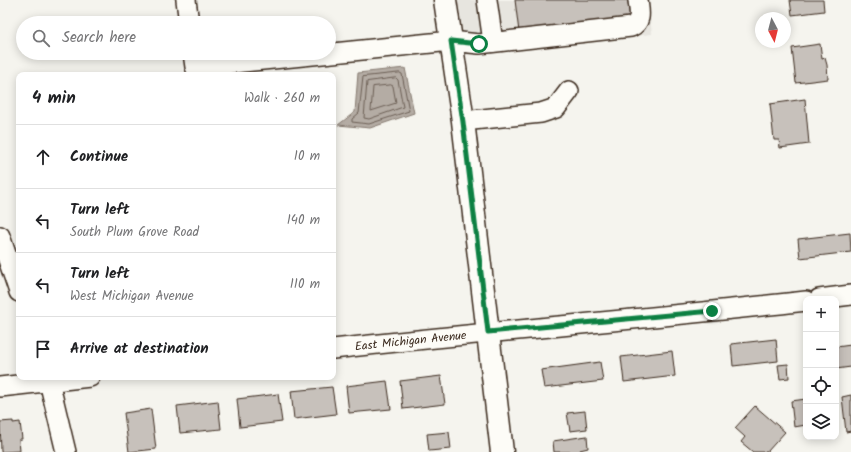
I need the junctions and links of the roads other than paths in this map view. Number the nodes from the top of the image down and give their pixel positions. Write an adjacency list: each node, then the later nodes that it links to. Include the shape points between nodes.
1 (186, 0): 5 (street)
2 (445, 0): 6 (main road)
3 (487, 0): 7 (street)
4 (638, 0): 7 (street, via 640,20 631,27)
5 (188, 16)
6 (451, 41): 7 (street, via 479,44); 8 (street); 12 (main road)
7 (493, 42)
8 (336, 52)
9 (248, 60): 10 (street)
10 (194, 65)
11 (568, 91): 12 (street, via 556,108 541,113)
12 (463, 122): 18 (main road)
13 (0, 236): 14 (street)
14 (16, 283)
15 (851, 295): 16 (street)
16 (839, 297)
17 (803, 301): 18 (street, East Michigan Avenue)
18 (488, 332): 19 (street, East Michigan Avenue); 24 (main road)
19 (336, 349)
20 (42, 380): 22 (street)
21 (48, 380): 23 (street)
22 (0, 387)
23 (66, 452)
24 (502, 452)

